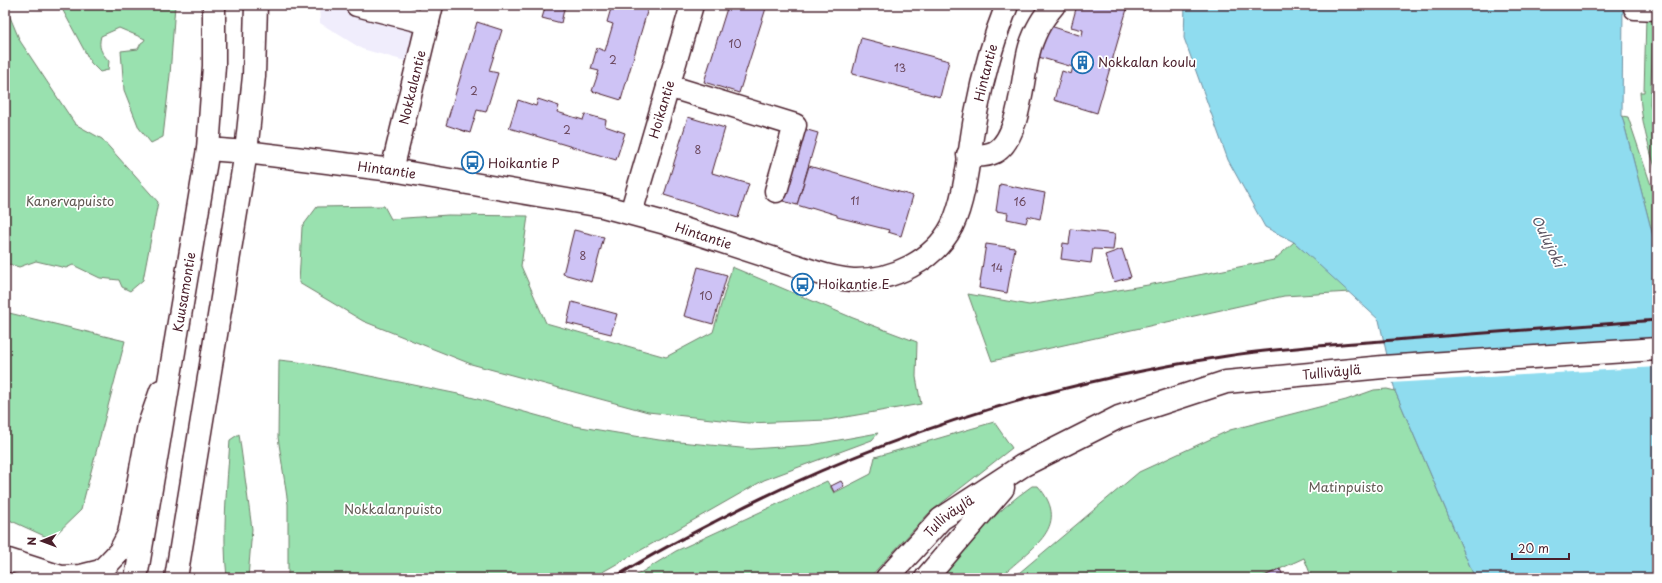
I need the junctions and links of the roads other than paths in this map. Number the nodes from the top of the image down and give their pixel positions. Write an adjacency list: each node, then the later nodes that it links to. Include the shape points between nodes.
1 (214, 5): 12 (main road, Kuusamontie, via 214,66)
2 (256, 5): 13 (main road, via 254,76)
3 (357, 5): 9 (main road)
4 (692, 5): 11 (main road, Hoikantie)
5 (1007, 5): 14 (main road, Hintantie, via 986,71)
6 (1054, 5): 14 (main road, via 1039,23 1030,48 1017,118 1007,140 996,151 980,156)
7 (1635, 8): 8 (main road)
8 (1657, 9)
9 (398, 10): 10 (main road)
10 (430, 14): 15 (main road, Nokkalantie)
11 (668, 86): 16 (main road, via 795,126); 17 (main road, Hoikantie)
12 (208, 150): 13 (main road, Hintantie); 18 (main road, Kuusamontie)
13 (246, 152): 15 (main road, Hintantie); 21 (main road)
14 (968, 155): 17 (main road, Hintantie, via 960,199 952,225 941,242 908,268 872,279 837,278 815,272)
15 (392, 170): 17 (main road, Hintantie)
16 (776, 191)
17 (631, 213)
18 (177, 343): 22 (main road, via 150,425 129,534 120,551 101,571 81,576 61,577); 25 (main road, Kuusamontie)
19 (1657, 350): 20 (main road, Tulliväylä, via 1383,367 1226,382 1119,417)
20 (1022, 466): 28 (main road, Tulliväylä, via 941,519); 29 (main road, Tulliväylä)
21 (184, 528): 26 (main road); 27 (main road)
22 (5, 559)
23 (5, 567): 24 (main road)
24 (24, 578)
25 (136, 578)
26 (176, 578)
27 (187, 578)
28 (887, 578)
29 (926, 578)

